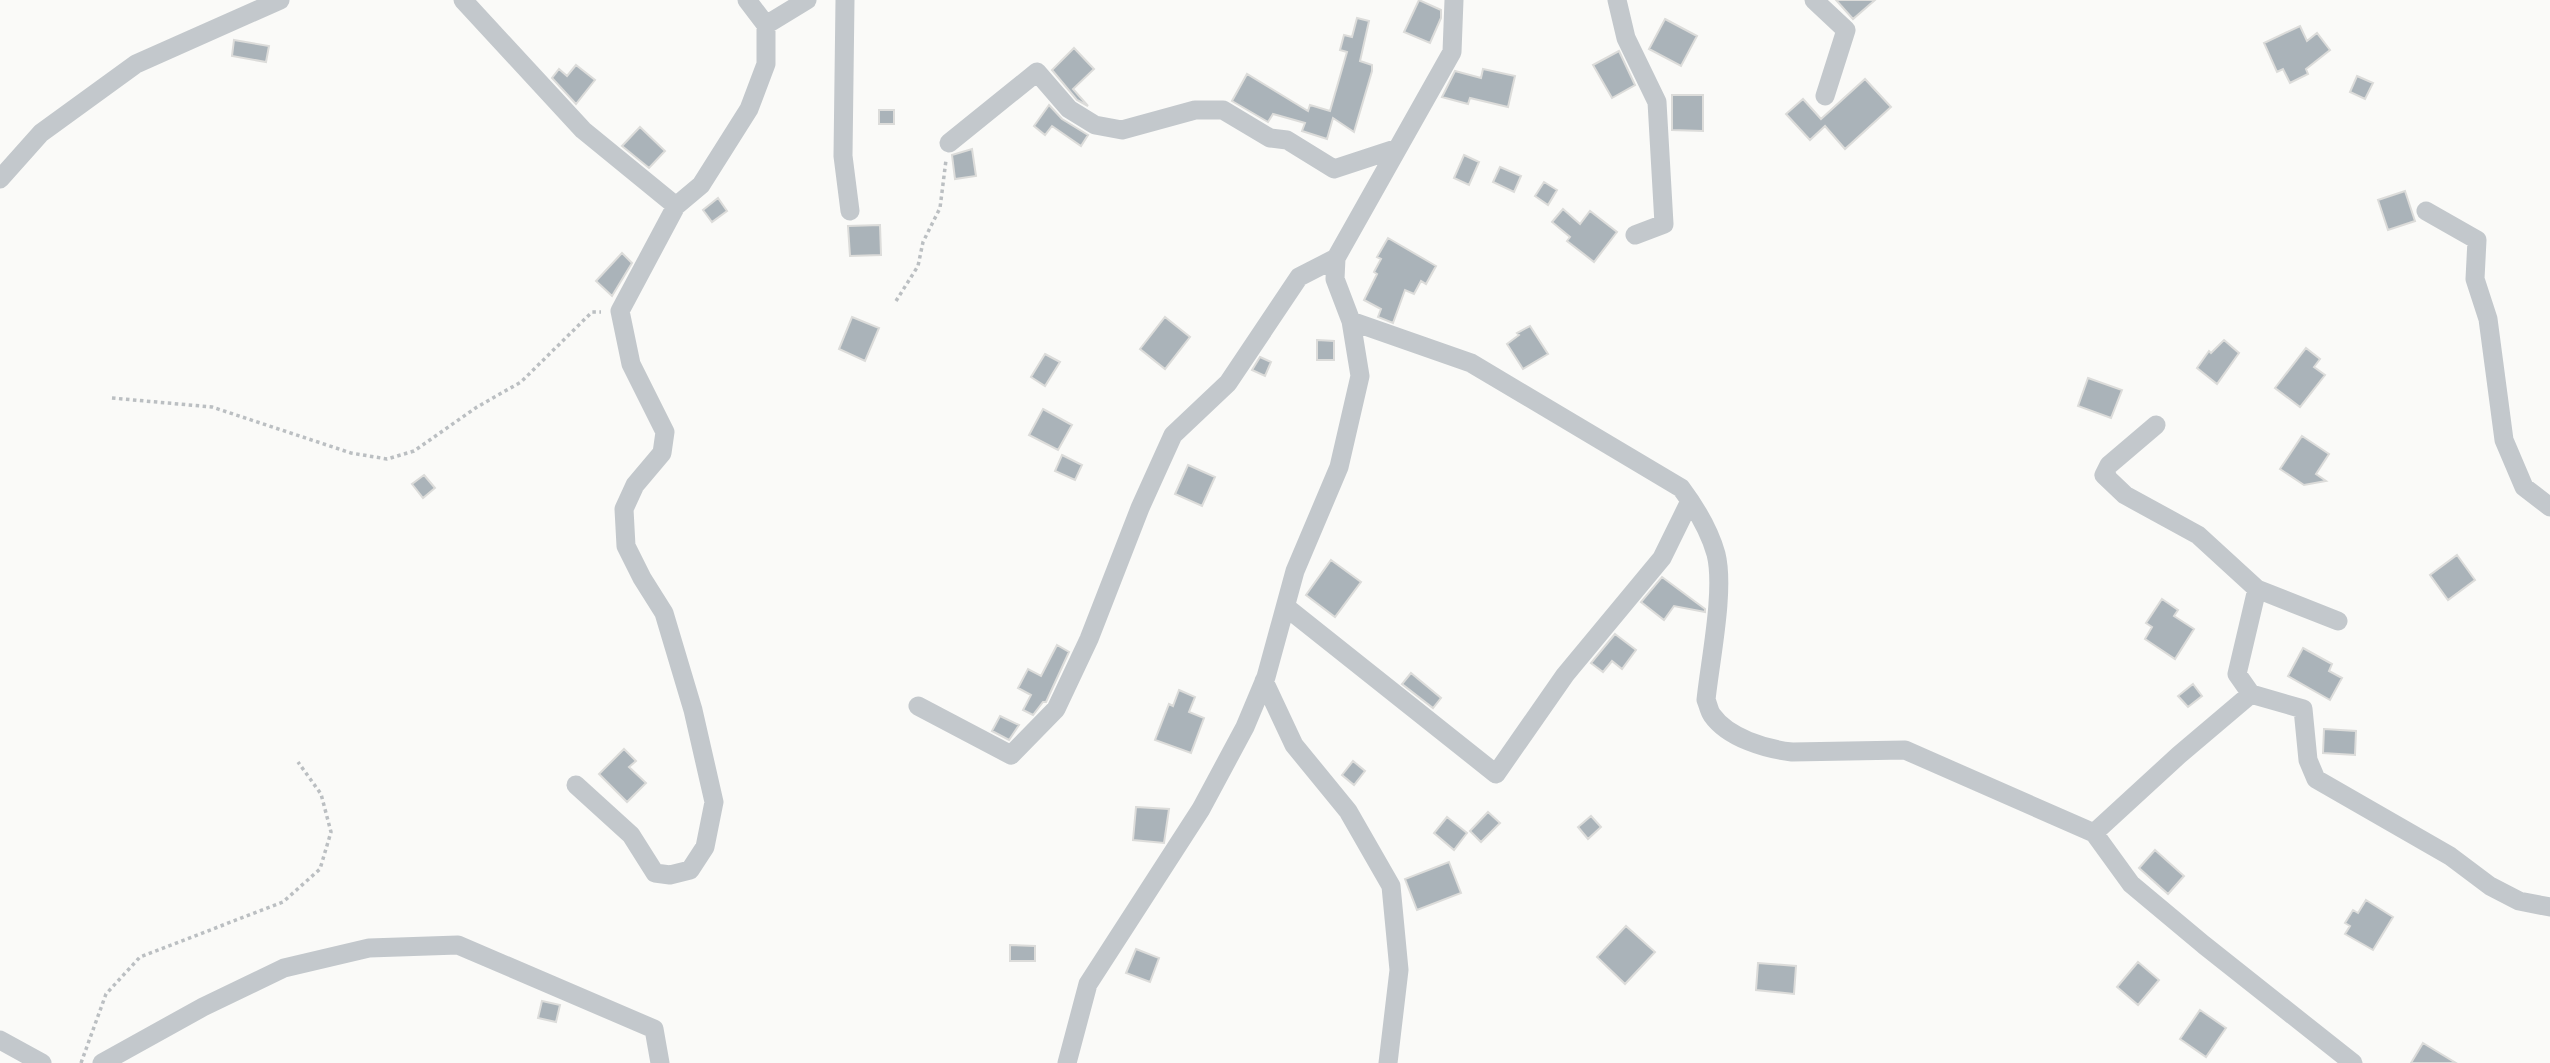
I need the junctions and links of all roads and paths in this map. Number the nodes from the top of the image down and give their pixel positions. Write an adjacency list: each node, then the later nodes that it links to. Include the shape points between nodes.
1 (280, 0): 13 (street, via 136,64 41,133)
2 (463, 0): 14 (street, via 583,130)
3 (747, 0): 9 (street)
4 (807, 0): 9 (street)
5 (845, 0): 15 (street, via 843,156)
6 (1454, 0): 12 (street, via 1452,52)
7 (1617, 0): 17 (street, via 1626,38 1657,102 1664,224)
8 (1814, 0): 10 (street, via 1846,30)
9 (766, 25): 14 (street, via 766,64 750,109 701,185)
10 (1825, 96)
11 (949, 143): 12 (street, via 1037,72 1069,109 1095,125 1122,130 1195,110 1223,110 1270,138 1287,140 1334,169); 19 (path, via 940,208 923,242 918,266)
12 (1398, 148): 18 (street)
13 (0, 179)
14 (676, 205): 20 (street)
15 (850, 211)
16 (2426, 211): 25 (street, via 2477,240 2475,279 2488,319 2504,440 2524,487)
17 (1635, 235)
18 (1336, 258): 21 (street, via 1335,279); 31 (street, via 1298,277 1228,383 1173,435 1056,709 1011,755)
19 (896, 300)
20 (620, 311): 22 (path, via 592,312 521,382 414,452 387,459 351,453 212,407); 33 (street, via 631,364 665,432 662,453 635,485 624,509 626,546 664,613 693,710 714,802 705,847 690,870 670,876 655,873 631,835)
21 (1351, 321): 24 (street, via 1471,363 1681,488); 27 (street, via 1360,376 1339,467 1295,571)
22 (112, 398)
23 (2156, 425): 26 (street, via 2109,465 2104,475 2125,495 2198,535)
24 (1690, 501): 27 (street, via 1662,558 1565,675 1496,774); 34 (street, via 1716,555 1718,586 1706,700 1711,715 1728,731 1792,752 1905,750)
25 (2550, 507)
26 (2257, 589): 28 (street); 30 (street, via 2237,674)
27 (1286, 607): 29 (street)
28 (2338, 621)
29 (1265, 681): 41 (street, via 1201,809 1088,984); 42 (street, via 1294,745 1348,811 1391,886 1399,970)
30 (2251, 694): 34 (street); 35 (street, via 2302,709 2308,760 2316,779 2450,856 2490,886 2519,901)
31 (918, 706)
32 (298, 762): 38 (path, via 321,794 331,832 320,869 283,902 140,957 106,994)
33 (576, 785)
34 (2094, 833): 43 (street, via 2131,884)
35 (2550, 907)
36 (0, 1040): 37 (street)
37 (42, 1063)
38 (81, 1063)
39 (102, 1063): 40 (street, via 284,968 369,948 458,945 654,1029)
40 (660, 1063)
41 (1067, 1063)
42 (1388, 1063)
43 (2353, 1063)

